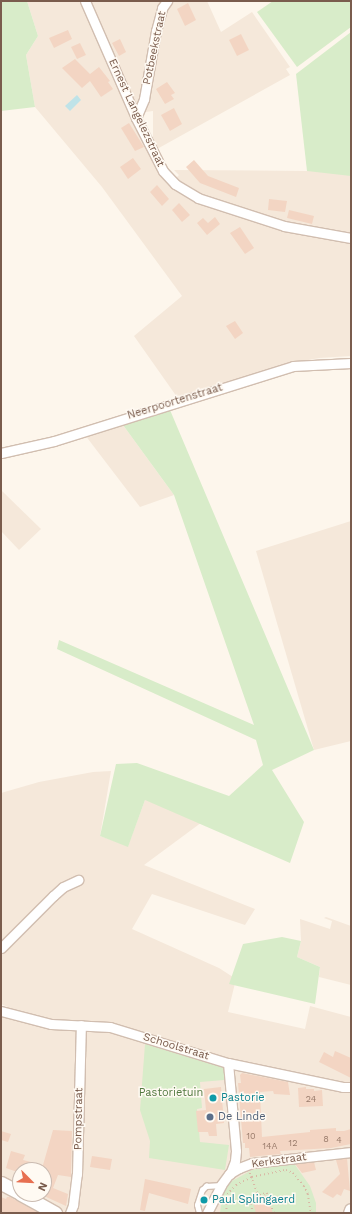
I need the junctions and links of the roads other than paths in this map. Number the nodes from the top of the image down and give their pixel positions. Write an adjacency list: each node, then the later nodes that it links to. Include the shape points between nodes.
1 (85, 1): 3 (street, Ernest Langelezstraat)
2 (167, 1): 3 (street, Potbeekstraat, via 162,8 144,99)
3 (136, 118): 4 (street, Ernest Langelezstraat, via 164,171 175,184 198,198 284,226)
4 (351, 238)
5 (351, 363): 6 (street, Neerpoortenstraat, via 293,366 54,441)
6 (1, 453)
7 (78, 880): 8 (street, via 53,896)
8 (1, 948)
9 (1, 1011): 10 (street, Schoolstraat, via 51,1024)
10 (81, 1025): 11 (street, Schoolstraat, via 110,1027); 22 (street, Pompstraat, via 77,1174)
11 (228, 1063): 12 (street, Schoolstraat); 13 (street)
12 (351, 1087)
13 (236, 1151): 15 (street); 16 (street)
14 (351, 1152): 15 (street, Kerkstraat)
15 (250, 1164): 16 (street, Kerkstraat)
16 (230, 1174): 18 (street, Kerkstraat)
17 (1, 1183): 19 (street)
18 (221, 1185): 23 (lane, via 206,1186 202,1190 197,1205); 24 (street, Kerkstraat)
19 (12, 1189)
20 (36, 1202): 21 (street)
21 (56, 1213)
22 (70, 1213)
23 (199, 1213)
24 (207, 1213)

